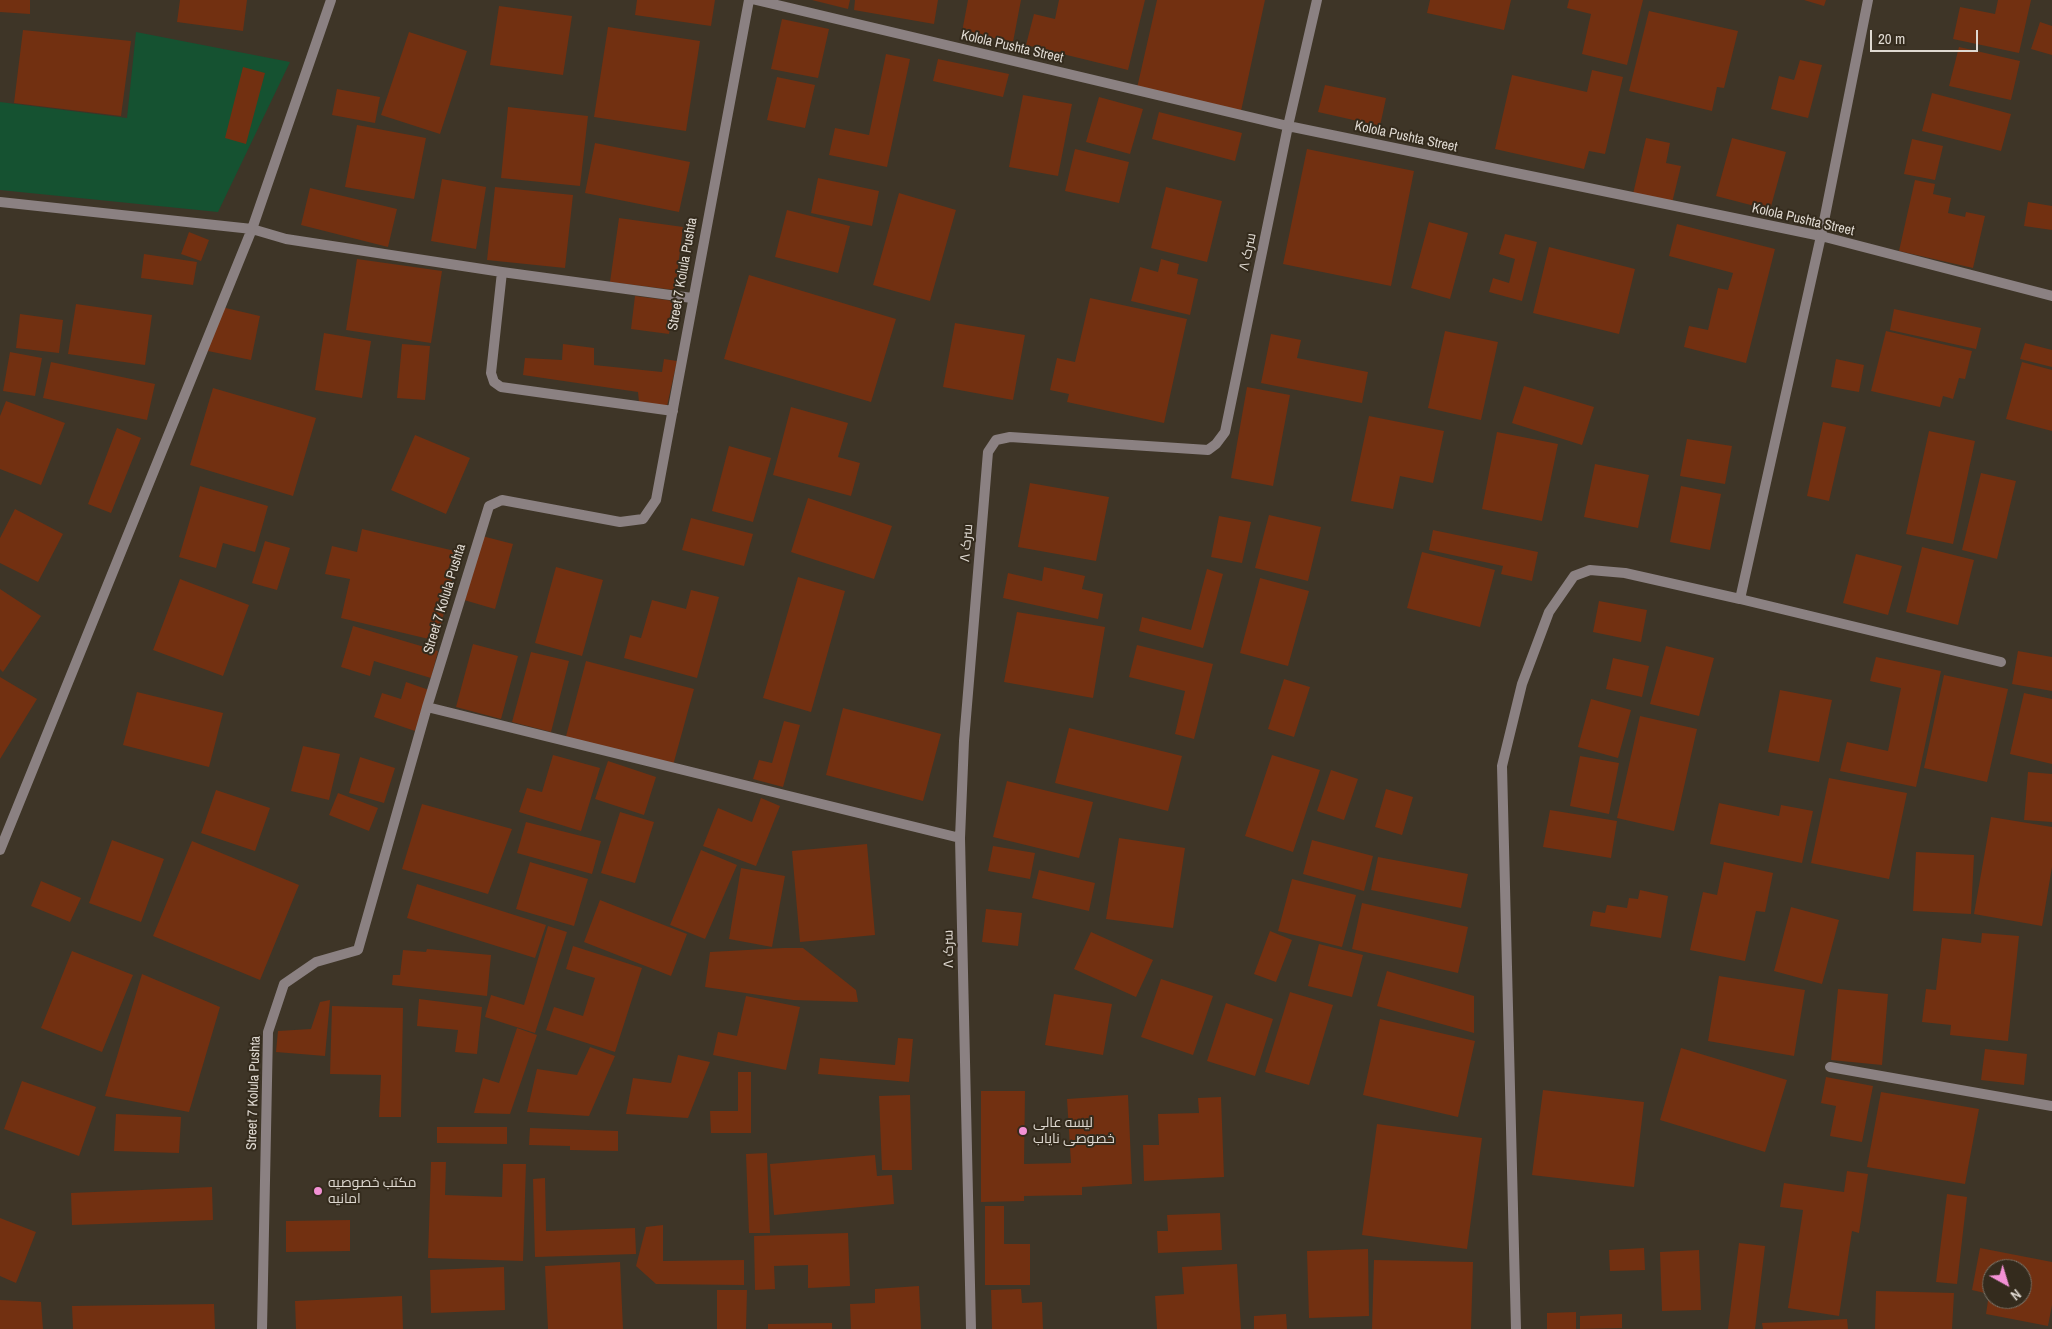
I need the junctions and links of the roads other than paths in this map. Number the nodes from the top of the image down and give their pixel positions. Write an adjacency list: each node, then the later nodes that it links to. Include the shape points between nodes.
1 (331, 0): 8 (street)
2 (749, 0): 12 (street, Street 7 Kolula Pushta)
3 (756, 0): 6 (street, Kolola Pushta Street)
4 (1317, 0): 6 (street, سرک ۸)
5 (1868, 0): 9 (street)
6 (1288, 126): 9 (street, Kolola Pushta Street); 17 (street, سرک ۸, via 1225,432 1216,444 1208,450 1010,437 996,440 988,452 964,741)
7 (0, 202): 8 (street)
8 (252, 229): 10 (street, via 286,239); 18 (street)
9 (1821, 236): 11 (street, Kolola Pushta Street); 14 (street)
10 (502, 272): 12 (street); 13 (street, via 491,373 494,382 501,387)
11 (2052, 296)
12 (692, 298): 13 (street, Street 7 Kolula Pushta)
13 (673, 411): 16 (street, Street 7 Kolula Pushta, via 656,500 643,519 620,522 502,500 489,506)
14 (1740, 599): 15 (street); 23 (street, via 1625,573 1590,570 1574,576 1549,612 1522,684 1502,766)
15 (2001, 662)
16 (428, 707): 17 (street); 21 (street, Street 7 Kolula Pushta, via 358,950 316,962 284,984 268,1032)
17 (960, 838): 22 (street, سرک ۸)
18 (0, 850)
19 (1830, 1067): 20 (street)
20 (2052, 1106)
21 (262, 1329)
22 (972, 1329)
23 (1516, 1329)

